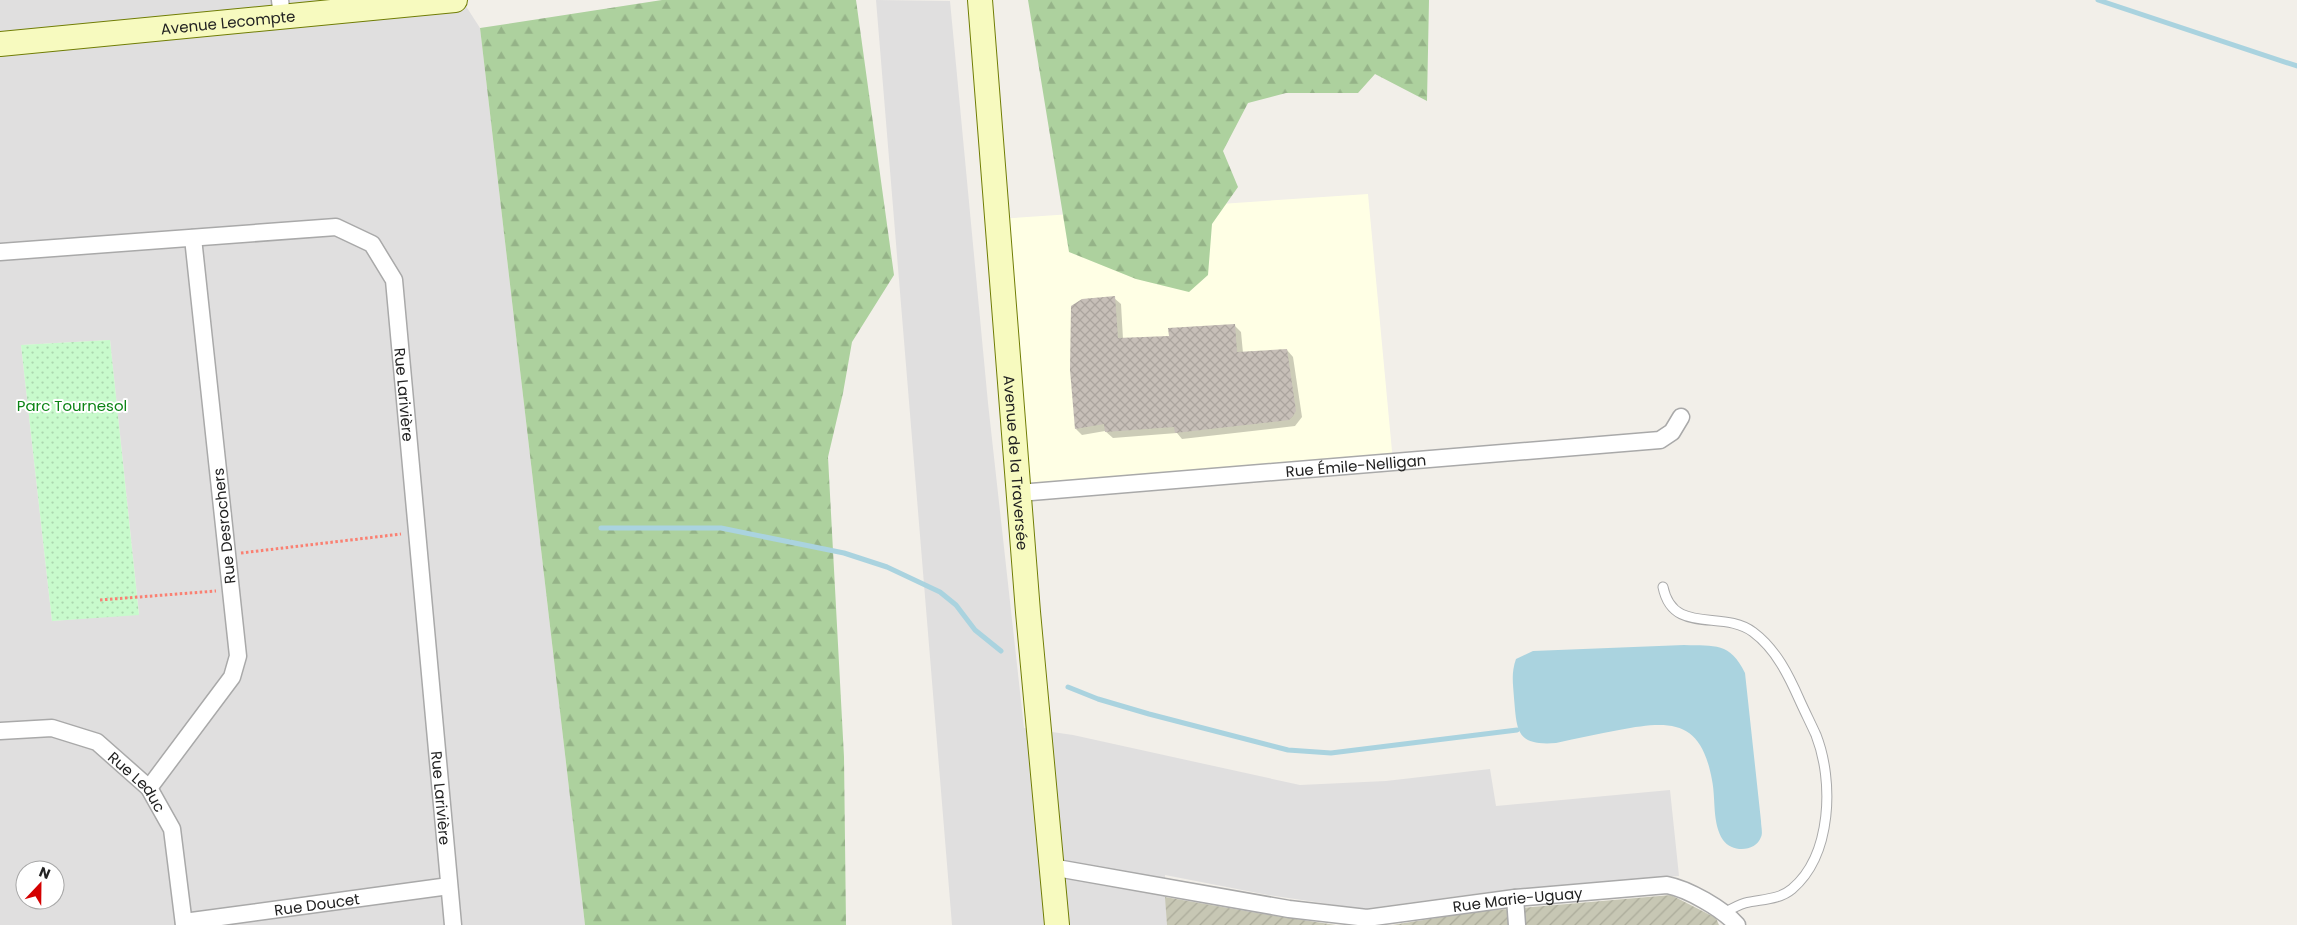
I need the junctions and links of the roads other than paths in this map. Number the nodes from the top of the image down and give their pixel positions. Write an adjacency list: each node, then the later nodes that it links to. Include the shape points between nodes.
1 (455, 0): 3 (street, Avenue Lecompte)
2 (980, 0): 8 (street, Avenue de la Traversée)
3 (281, 8): 4 (street, Avenue Lecompte)
4 (0, 44)
5 (193, 238): 6 (street, Rue Larivière); 11 (street, Rue Desrochers, via 238,656 232,676); 13 (street, Rue Larivière, via 336,227 372,244 394,280)
6 (0, 252)
7 (1681, 417): 8 (street, Rue Émile-Nelligan, via 1672,432 1660,440)
8 (1019, 493): 12 (street, Avenue de la Traversée)
9 (1663, 587): 16 (lane, via 1670,607 1679,614 1744,626 1770,648 1792,682 1821,754 1826,817 1824,832 1809,867 1791,890)
10 (0, 731): 11 (street, Rue Leduc, via 52,728 97,742)
11 (149, 788): 17 (street, Rue Leduc, via 172,829)
12 (1051, 867): 15 (street, Rue Marie-Uguay); 19 (street, Avenue de la Traversée)
13 (449, 886): 17 (street, Rue Doucet); 18 (street, Rue Larivière)
14 (1515, 898): 15 (street, Rue Marie-Uguay, via 1367,918); 16 (street, Rue Marie-Uguay, via 1667,886 1685,891); 21 (street)
15 (1289, 908): 20 (street)
16 (1724, 912): 22 (street, Rue Marie-Uguay)
17 (184, 923)
18 (453, 925)
19 (1057, 925)
20 (1290, 925)
21 (1517, 925)
22 (1737, 925)

